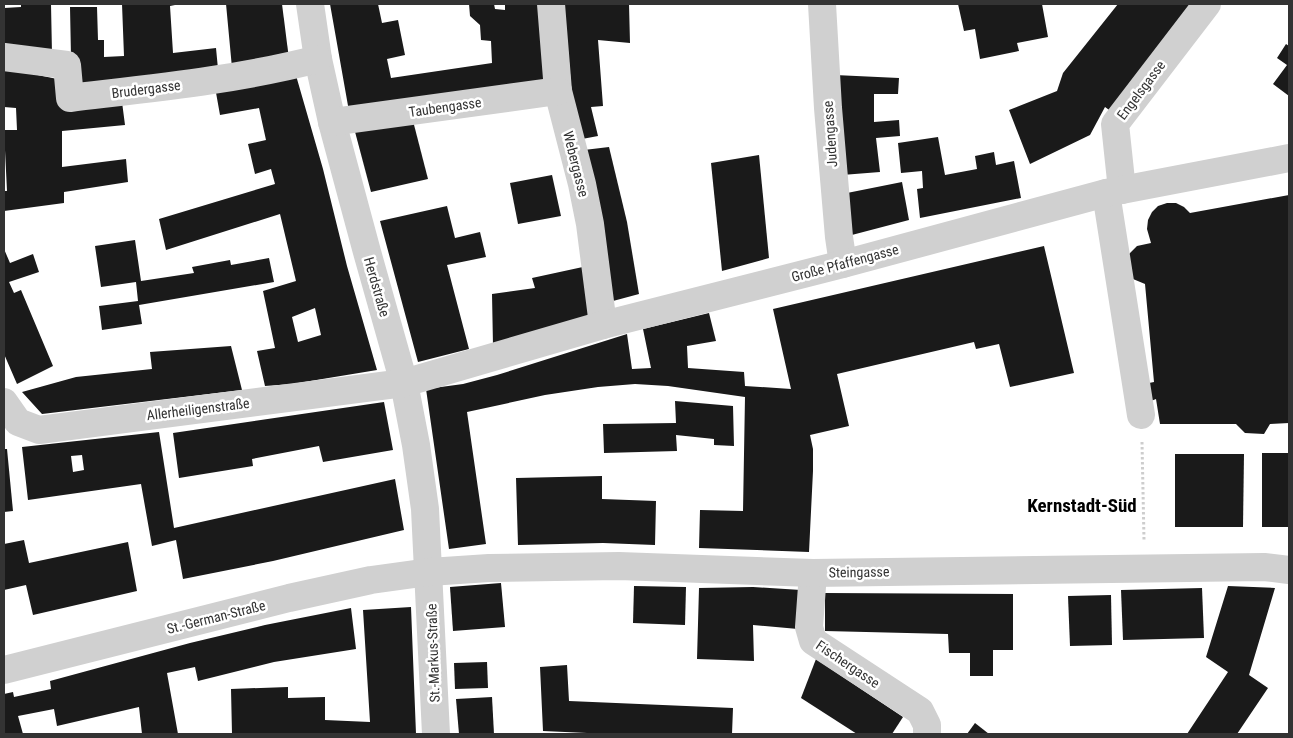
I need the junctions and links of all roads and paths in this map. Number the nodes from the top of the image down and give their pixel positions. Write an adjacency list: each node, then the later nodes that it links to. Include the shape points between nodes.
1 (310, 4): 6 (street, Herdstraße)
2 (551, 4): 7 (street, Webergasse)
3 (822, 4): 11 (street, Judengasse)
4 (1207, 4): 10 (street, Engelsgasse, via 1115,124)
5 (4, 57): 6 (street, Brudergasse, via 67,65 70,98 204,82)
6 (318, 59): 8 (street, Herdstraße)
7 (558, 91): 8 (street, Taubengasse); 12 (street, Webergasse, via 590,224)
8 (332, 122): 13 (street, Herdstraße)
9 (1287, 158): 10 (street, Große Pfaffengasse)
10 (1114, 191): 11 (street, Große Pfaffengasse); 15 (street, Engelsgasse)
11 (843, 264): 12 (street, Große Pfaffengasse)
12 (603, 325): 13 (street, Große Pfaffengasse)
13 (404, 383): 14 (street, Allerheiligenstraße, via 39,430 18,422); 18 (street, Herdstraße, via 426,508)
14 (4, 402)
15 (1141, 414): 16 (path)
16 (1144, 545)
17 (1289, 570): 19 (street, Steingasse, via 1264,567)
18 (430, 572): 19 (street, Steingasse, via 619,566); 20 (street, St.-German-Straße, via 371,580 289,598); 21 (street, St.-Markus-Straße)
19 (813, 573): 22 (street, Fischergasse, via 809,627 813,641 920,711 927,725)
20 (4, 670)
21 (436, 734)
22 (927, 734)

